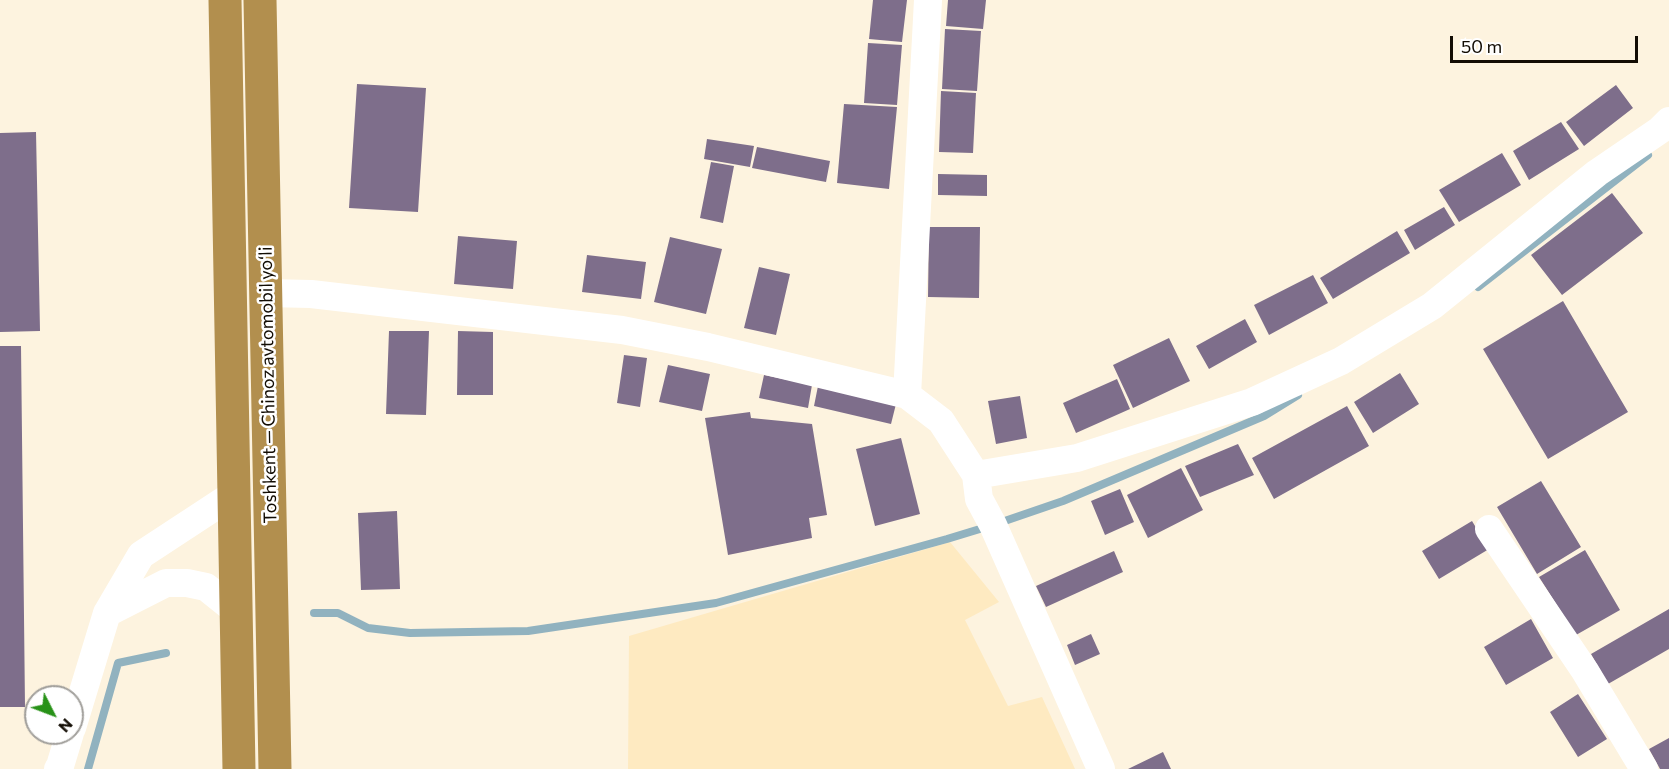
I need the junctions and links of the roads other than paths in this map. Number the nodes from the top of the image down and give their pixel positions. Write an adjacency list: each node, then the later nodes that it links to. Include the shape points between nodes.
1 (225, 0): 8 (highway, Toshkent — Chinoz avtomobil yoʻli)
2 (260, 0): 5 (highway, Toshkent — Chinoz avtomobil yoʻli)
3 (928, 0): 6 (street)
4 (1669, 122): 7 (street, via 1580,187 1432,306 1341,362 1252,402 1077,458)
5 (266, 293): 6 (street, via 311,294 622,330); 16 (highway, Toshkent — Chinoz avtomobil yoʻli)
6 (907, 395): 7 (street, via 941,421)
7 (976, 475): 17 (street, via 979,499)
8 (234, 494): 10 (highway, Toshkent — Chinoz avtomobil yoʻli); 11 (street, via 141,555)
9 (1489, 529): 18 (street, via 1585,671)
10 (236, 610): 11 (street, via 206,587 166,583); 15 (highway, Toshkent — Chinoz avtomobil yoʻli)
11 (107, 613): 12 (street)
12 (84, 689)
13 (66, 745): 14 (street)
14 (58, 769)
15 (239, 769)
16 (275, 769)
17 (1101, 769)
18 (1644, 769)

